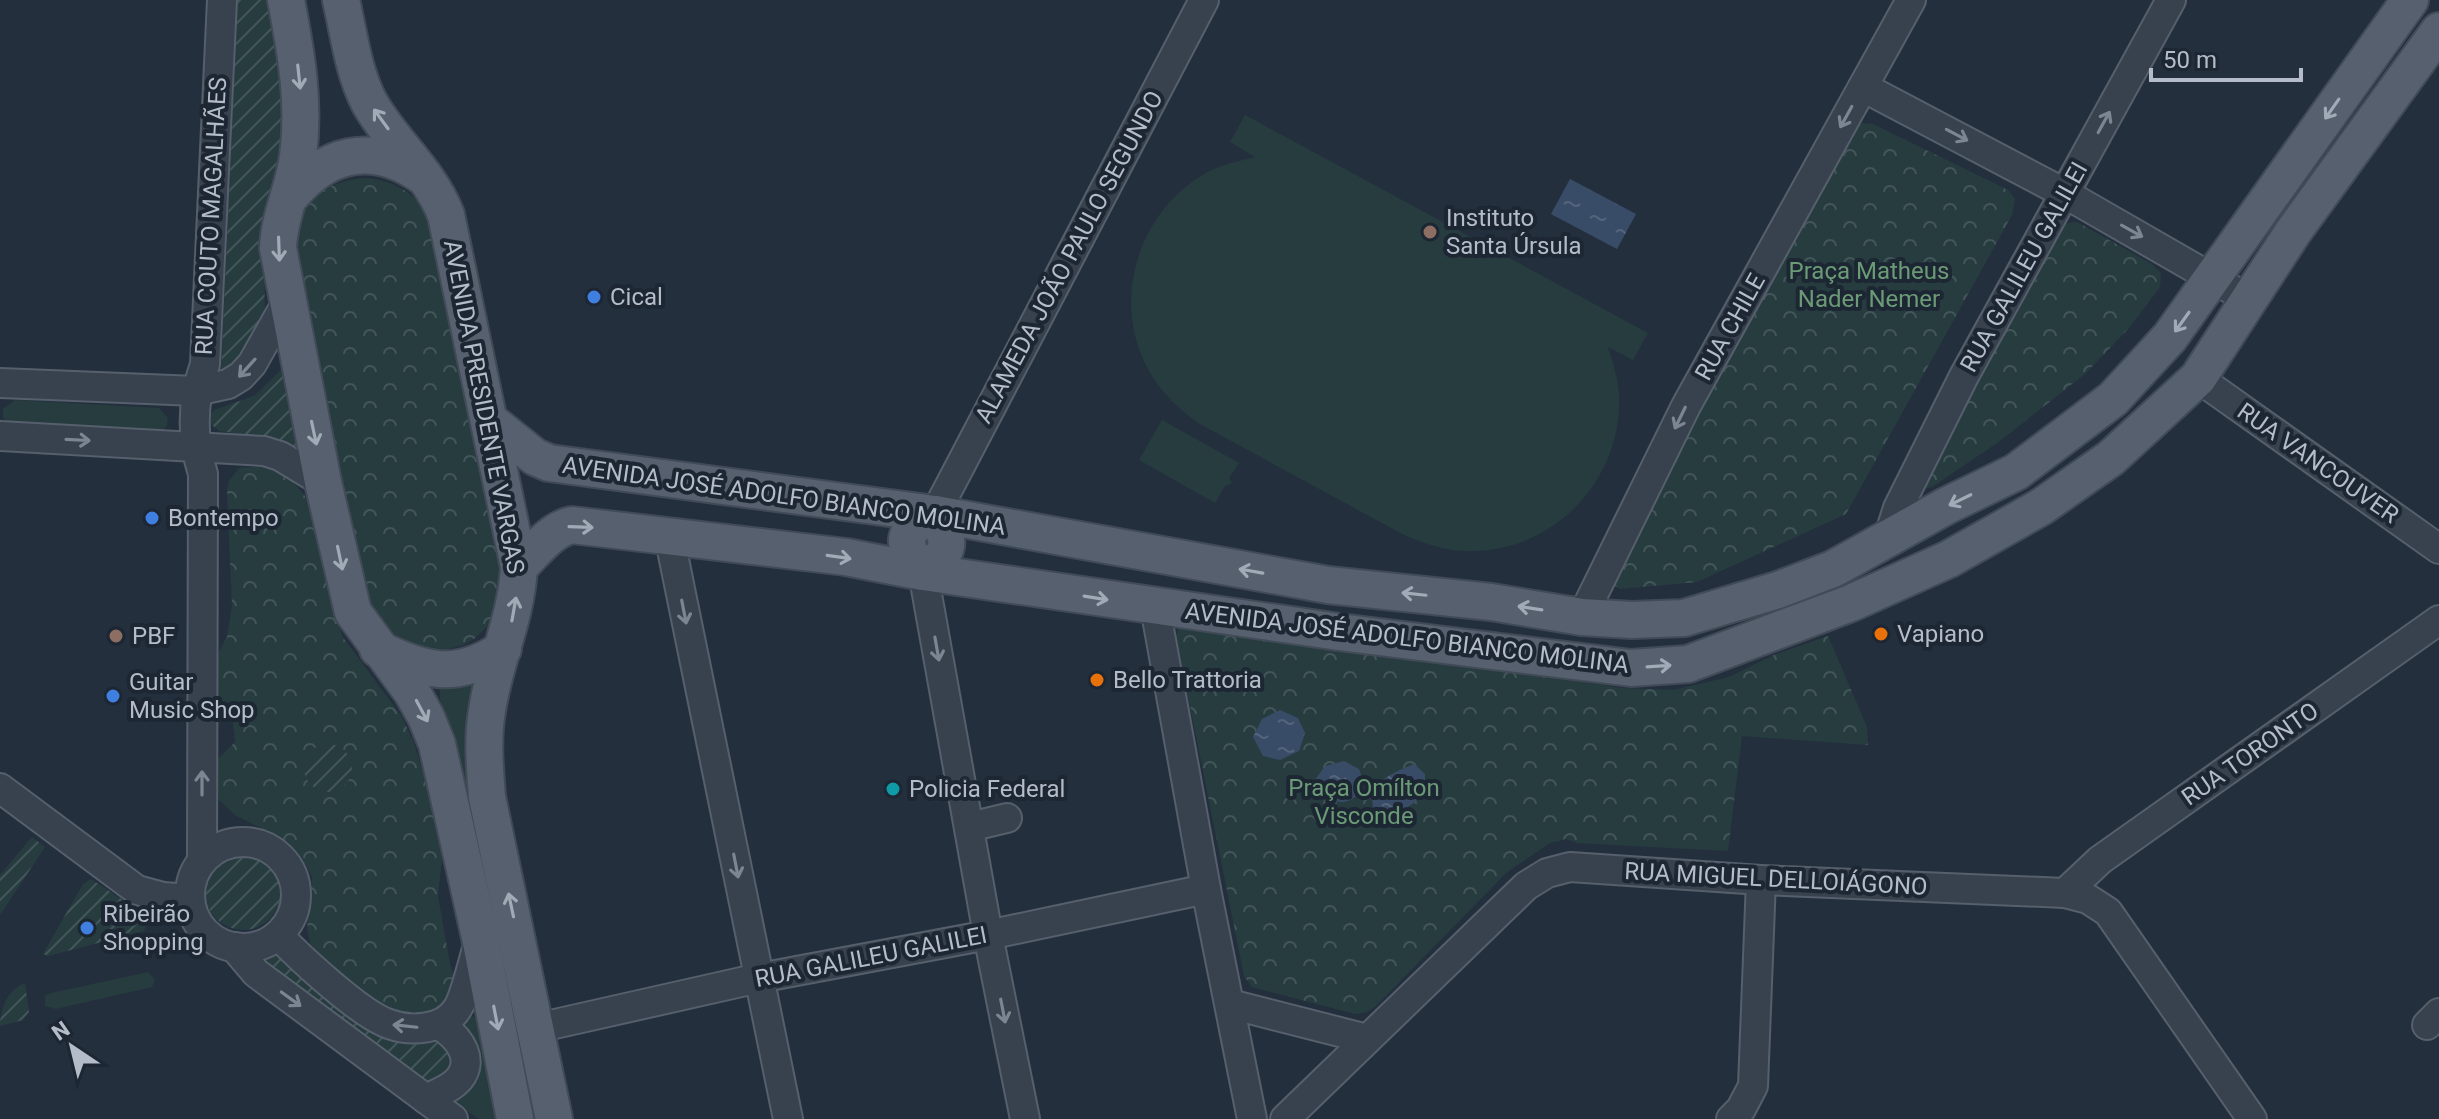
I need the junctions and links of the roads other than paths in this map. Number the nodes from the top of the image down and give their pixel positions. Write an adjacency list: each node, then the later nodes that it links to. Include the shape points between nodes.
1 (222, 0): 18 (street, RUA COUTO MAGALHÃES, via 205,364)
2 (286, 0): 12 (main road, one-way to 12, via 302,108)
3 (341, 0): 10 (main road, AVENIDA PRESIDENTE VARGAS, one-way to 3, via 370,104)
4 (1204, 0): 25 (street, ALAMEDA JOÃO PAULO SEGUNDO)
5 (1911, 0): 9 (street, RUA CHILE)
6 (2171, 0): 11 (street, RUA GALILEU GALILEI, one-way to 6)
7 (2410, 0): 13 (main road, AVENIDA JOSÉ ADOLFO BIANCO MOLINA, one-way to 13)
8 (2439, 31): 14 (main road, AVENIDA JOSÉ ADOLFO BIANCO MOLINA)
9 (1863, 87): 11 (street, one-way to 11); 33 (street, RUA CHILE, one-way to 33, via 1686,406)
10 (429, 180): 12 (main road, via 396,161 357,156 318,168); 19 (main road, AVENIDA PRESIDENTE VARGAS, via 452,237)
11 (2064, 193): 13 (street, one-way to 13); 27 (street, RUA GALILEU GALILEI, via 1964,376 1898,508)
12 (289, 198): 15 (main road, one-way to 15, via 278,233)
13 (2214, 277): 14 (street); 22 (main road, AVENIDA JOSÉ ADOLFO BIANCO MOLINA, one-way to 22, via 2170,337 2113,399)
14 (2250, 300): 16 (main road, AVENIDA JOSÉ ADOLFO BIANCO MOLINA)
15 (287, 302): 18 (street, one-way to 18, via 241,376); 23 (main road, one-way to 23)
16 (2198, 378): 24 (main road, AVENIDA JOSÉ ADOLFO BIANCO MOLINA, via 2111,458); 28 (street, RUA VANCOUVER)
17 (0, 383): 18 (street)
18 (196, 391): 21 (street, RUA COUTO MAGALHÃES)
19 (490, 421): 25 (main road, AVENIDA JOSÉ ADOLFO BIANCO MOLINA, via 549,463); 29 (main road, AVENIDA PRESIDENTE VARGAS)
20 (0, 436): 21 (street, one-way to 21)
21 (194, 446): 23 (street, via 264,451); 41 (street, RUA COUTO MAGALHÃES, one-way to 21, via 203,474)
22 (2016, 472): 24 (main road); 27 (main road, AVENIDA JOSÉ ADOLFO BIANCO MOLINA, one-way to 27)
23 (323, 482): 36 (main road, one-way to 36, via 353,612)
24 (2041, 507): 35 (main road, AVENIDA JOSÉ ADOLFO BIANCO MOLINA, one-way to 24, via 1631,668 1688,664 1851,603 1949,559)
25 (935, 514): 30 (main road, via 947,545 941,560); 31 (main road, AVENIDA JOSÉ ADOLFO BIANCO MOLINA, one-way to 25)
26 (669, 535): 29 (main road, AVENIDA JOSÉ ADOLFO BIANCO MOLINA, one-way to 26, via 561,527); 30 (main road, AVENIDA JOSÉ ADOLFO BIANCO MOLINA, one-way to 30); 50 (street, one-way to 50)
27 (1888, 539): 33 (main road, AVENIDA JOSÉ ADOLFO BIANCO MOLINA, via 1833,569 1684,618)
28 (2439, 549)
29 (519, 567): 37 (main road, AVENIDA PRESIDENTE VARGAS, one-way to 29)
30 (923, 572): 32 (main road, AVENIDA JOSÉ ADOLFO BIANCO MOLINA, one-way to 32); 40 (street, one-way to 40)
31 (1328, 585): 33 (main road, AVENIDA JOSÉ ADOLFO BIANCO MOLINA, one-way to 31); 35 (main road)
32 (1155, 607): 35 (main road, AVENIDA JOSÉ ADOLFO BIANCO MOLINA); 43 (street)
33 (1582, 617)
34 (2439, 620): 44 (street, RUA TORONTO, via 2100,860)
35 (1324, 630)
36 (377, 648): 37 (main road, via 440,671 474,665); 48 (main road, one-way to 48, via 412,692 437,744)
37 (503, 649): 53 (main road, AVENIDA PRESIDENTE VARGAS, one-way to 37, via 487,797 487,710)
38 (0, 788): 45 (street, via 137,890)
39 (1007, 818): 40 (street)
40 (969, 827): 47 (street)
41 (202, 861): 45 (street); 46 (street, via 215,849 249,842 280,857 291,871 296,896 289,921)
42 (1761, 880): 44 (street, RUA MIGUEL DELLOIÁGONO); 54 (street, RUA MIGUEL DELLOIÁGONO, via 1570,867 1547,873 1526,886); 63 (street, via 1753,1086)
43 (1206, 889): 47 (street, RUA GALILEU GALILEI); 51 (street)
44 (2065, 893): 64 (street, RUA MIGUEL DELLOIÁGONO, via 2108,912)
45 (190, 899): 49 (street, via 202,930)
46 (278, 935): 49 (street, via 265,944); 52 (street, one-way to 46, via 388,1024)
47 (988, 935): 50 (street, RUA GALILEU GALILEI); 60 (street, one-way to 60)
48 (480, 937): 52 (street, via 458,1009); 57 (main road, one-way to 57)
49 (234, 947): 55 (street, one-way to 55, via 256,973)
50 (759, 978): 53 (street, RUA GALILEU GALILEI); 59 (street)
51 (1230, 1004): 54 (street); 61 (street)
52 (439, 1025): 55 (street, via 461,1043 466,1064 457,1082)
53 (537, 1028): 58 (main road, AVENIDA PRESIDENTE VARGAS)
54 (1367, 1039): 62 (street, RUA MIGUEL DELLOIÁGONO)
55 (426, 1099): 56 (street)
56 (453, 1119)
57 (515, 1119)
58 (554, 1119)
59 (788, 1119)
60 (1025, 1119)
61 (1252, 1119)
62 (1285, 1119)
63 (1731, 1119)
64 (2252, 1119)

